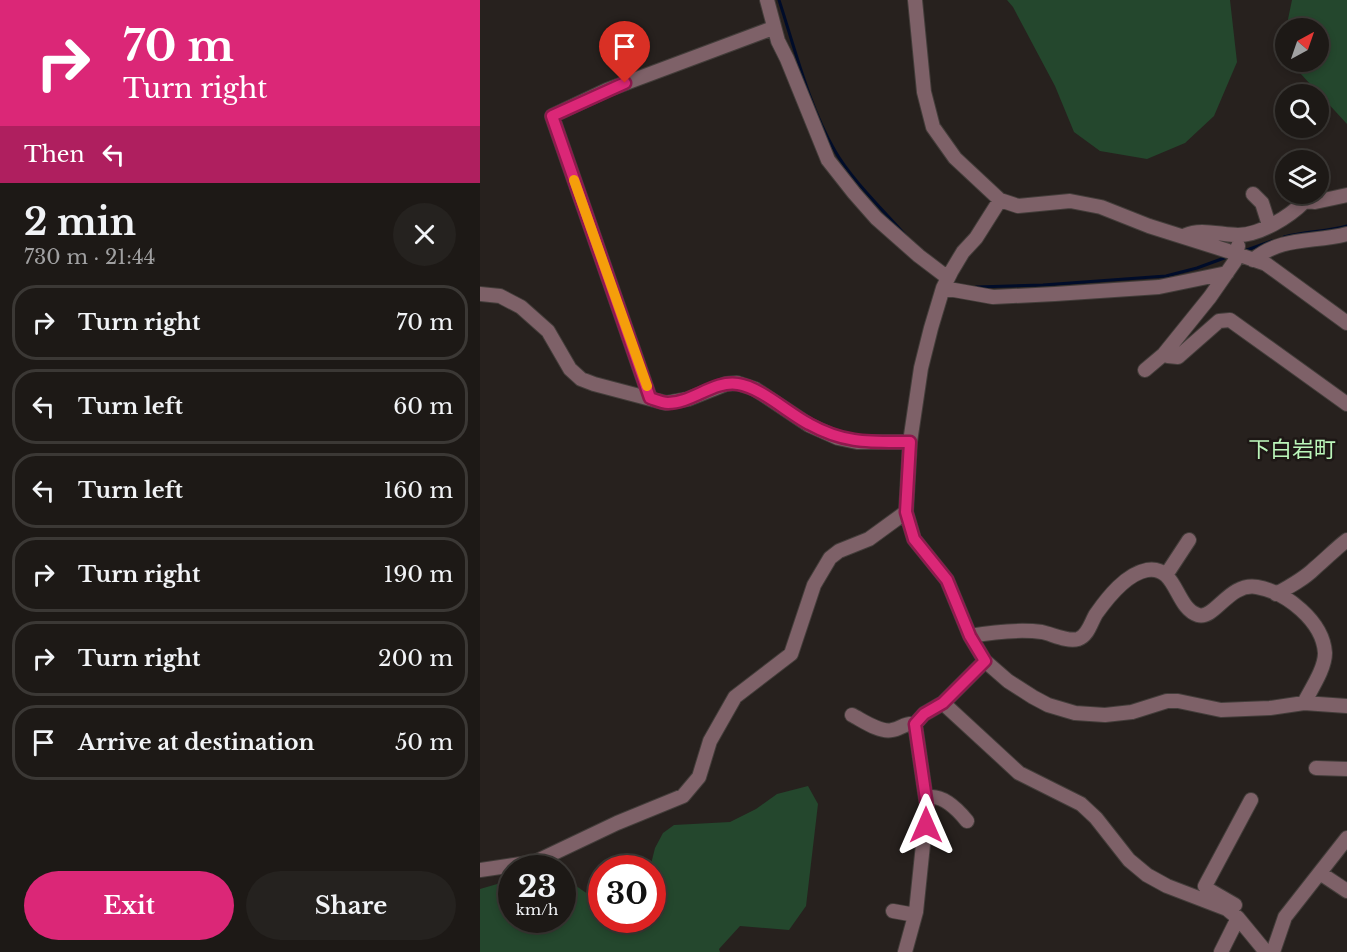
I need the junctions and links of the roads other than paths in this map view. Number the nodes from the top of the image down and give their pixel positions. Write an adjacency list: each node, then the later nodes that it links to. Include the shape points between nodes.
1 (767, 0): 3 (street)
2 (915, 0): 7 (street, via 924,92 933,127 955,158)
3 (773, 28): 16 (street, via 828,160 876,218); 21 (street, via 608,90 552,116)
4 (1345, 190): 6 (street)
5 (1253, 194): 9 (street, via 1262,203)
6 (1329, 196)
7 (1000, 200): 12 (street, via 1018,206 1070,201 1091,205); 16 (street)
8 (1298, 204): 9 (street, via 1284,219)
9 (1269, 225): 11 (street)
10 (1347, 234): 14 (street, via 1280,244)
11 (1240, 235): 12 (street, via 1189,233); 13 (street)
12 (1184, 237): 13 (street)
13 (1237, 254): 14 (street); 15 (street)
14 (1253, 260): 18 (street, via 1266,264)
15 (1227, 273): 16 (street, via 1159,287 993,297); 19 (street)
16 (946, 283): 23 (street, via 921,368)
17 (480, 294): 21 (street, via 500,296 521,308 548,331 570,369 581,379)
18 (1347, 323)
19 (1164, 354): 20 (street); 22 (street, via 1178,357 1219,321 1230,320)
20 (1145, 370)
21 (650, 398): 23 (street, via 677,402 737,383 755,389 809,425 838,438)
22 (1347, 404)
23 (910, 442): 24 (street)
24 (906, 512): 29 (street, via 914,539 947,580); 42 (street, via 869,539 830,558 814,585 791,654 735,697 710,741 699,777 683,796 535,862)
25 (1189, 540): 27 (street)
26 (1347, 540): 28 (street)
27 (1166, 575): 28 (street, via 1187,608 1201,616 1242,588 1257,587); 29 (street, via 1149,570 1126,581 1079,639 998,630)
28 (1276, 594): 32 (street, via 1310,619 1323,643 1324,660)
29 (970, 636): 30 (street)
30 (985, 661): 31 (street); 32 (street, via 1033,697 1075,713 1132,712 1167,701 1221,710)
31 (943, 703): 35 (street); 47 (street, via 1019,773 1081,804 1147,875)
32 (1305, 703): 33 (street)
33 (1347, 706)
34 (852, 715): 35 (street, via 884,730)
35 (915, 724): 38 (street)
36 (1316, 768): 37 (street)
37 (1347, 770)
38 (926, 798): 40 (street, via 943,800); 46 (street)
39 (1251, 800): 47 (street, via 1205,886 1236,905)
40 (967, 821)
41 (1347, 838): 43 (street)
42 (480, 870)
43 (1320, 873): 44 (street); 51 (street, via 1286,917)
44 (1347, 891)
45 (893, 911): 46 (street)
46 (915, 915): 48 (street)
47 (1236, 916): 49 (street); 50 (street)
48 (905, 952)
49 (1221, 952)
50 (1266, 952)
51 (1273, 952)

